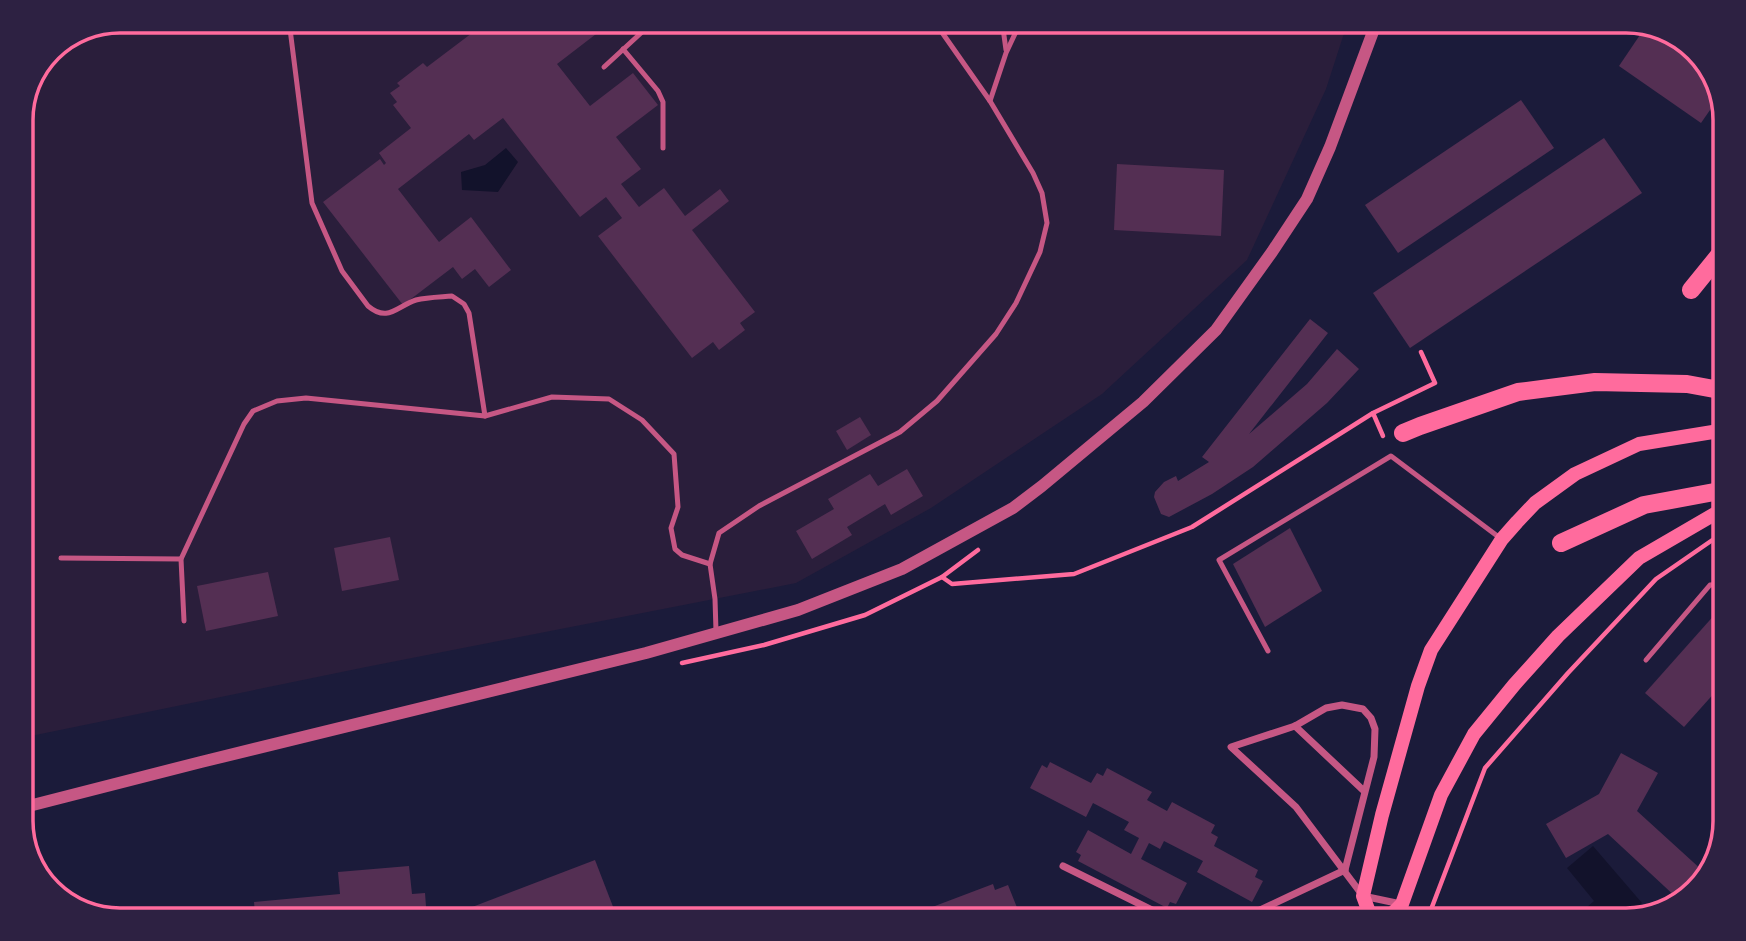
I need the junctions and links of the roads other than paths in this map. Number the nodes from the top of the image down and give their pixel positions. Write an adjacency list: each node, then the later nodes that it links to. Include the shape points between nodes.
1 (291, 33): 15 (lane, via 312,203 342,271 368,306 382,314 416,300 452,296 464,304)
2 (641, 33): 7 (lane)
3 (942, 33): 10 (lane)
4 (1003, 33): 8 (lane)
5 (1016, 33): 8 (lane)
6 (1373, 33): 27 (street, via 1307,199 1216,330 1143,402 1013,508 902,569 798,610)
7 (623, 49): 9 (lane); 11 (lane, via 663,102)
8 (1006, 54): 10 (lane)
9 (604, 67)
10 (990, 101): 24 (lane, via 1033,173 1047,223 1041,252 1016,303 996,334 937,401 900,432 759,506 719,533)
11 (663, 148)
12 (1713, 263): 13 (highway)
13 (1691, 290)
14 (1713, 389): 17 (highway, via 1595,382 1518,392)
15 (485, 416): 23 (lane, via 306,398 277,401 253,411); 24 (lane, via 552,397 609,399 642,420 674,454 678,507 671,528 675,549)
16 (1713, 432): 20 (main road, via 1639,444 1575,474 1535,503)
17 (1403, 433)
18 (1713, 492): 21 (highway, via 1644,505)
19 (1713, 515): 36 (main road, via 1639,558 1558,636 1474,734 1441,795)
20 (1502, 539): 28 (lane, via 1391,456 1219,560); 35 (main road, via 1431,650 1403,736)
21 (1561, 543)
22 (61, 558): 23 (lane)
23 (181, 559): 26 (lane)
24 (710, 564): 27 (lane)
25 (1713, 585): 29 (lane)
26 (184, 621)
27 (716, 632): 32 (street)
28 (1268, 651)
29 (1646, 660)
30 (1295, 726): 31 (street); 31 (street, via 1326,708 1363,709 1375,729 1374,757); 34 (street, via 1231,747 1296,807)
31 (1364, 791): 34 (street)
32 (33, 805)
33 (1063, 866): 37 (street)
34 (1345, 870): 35 (street); 38 (street)
35 (1363, 896): 36 (street); 39 (main road)
36 (1402, 904): 40 (main road)
37 (1148, 908)
38 (1265, 908)
39 (1368, 908)
40 (1398, 908)

